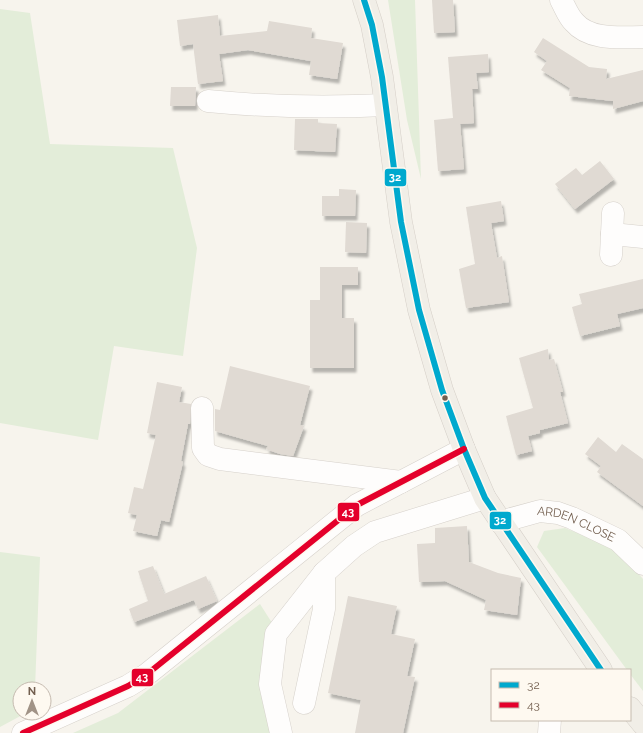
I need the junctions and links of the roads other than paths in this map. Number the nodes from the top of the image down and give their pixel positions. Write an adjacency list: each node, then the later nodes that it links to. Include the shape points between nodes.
1 (364, 0): 5 (main road, via 372,25)
2 (561, 0): 3 (street, via 574,23 595,34 610,38)
3 (643, 37)
4 (208, 101): 5 (street, via 265,107)
5 (386, 105): 9 (main road, via 401,222 419,310 442,390)
6 (612, 234): 7 (street)
7 (643, 237)
8 (202, 408): 10 (street, via 203,448 208,455 220,459)
9 (464, 449): 10 (street); 11 (main road)
10 (401, 482): 20 (street, via 357,505 146,675 128,686)
11 (485, 498): 12 (main road); 14 (street, via 375,532 354,546)
12 (500, 522): 13 (street, ARDEN CLOSE, via 540,511 558,513 618,540); 15 (main road)
13 (643, 564)
14 (324, 573): 16 (street, via 324,608); 21 (street, via 276,634 270,684)
15 (600, 669)
16 (304, 703)
17 (631, 709): 19 (main road)
18 (550, 721): 22 (street)
19 (643, 724)
20 (22, 733)
21 (280, 733)
22 (549, 733)

